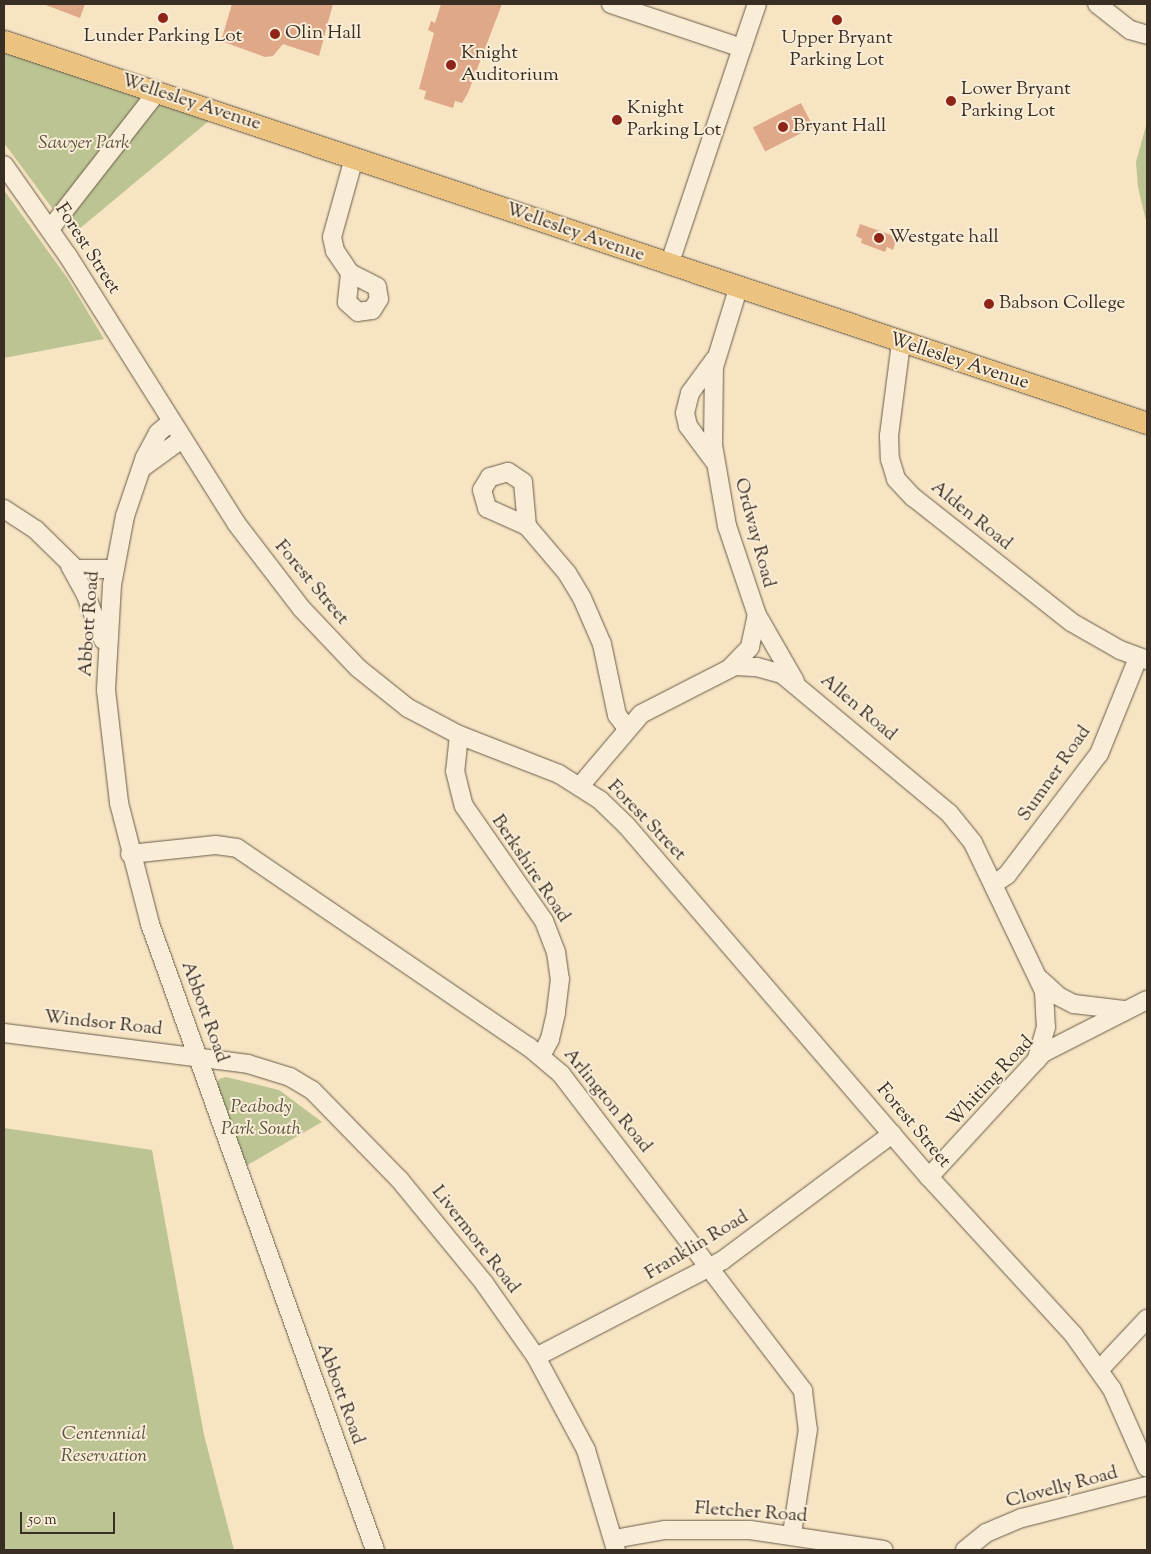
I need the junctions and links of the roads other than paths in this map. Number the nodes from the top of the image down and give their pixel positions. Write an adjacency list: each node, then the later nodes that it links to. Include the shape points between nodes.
1 (612, 4): 6 (street)
2 (757, 4): 6 (street)
3 (1097, 4): 4 (street, via 1130,30)
4 (1147, 35)
5 (4, 41): 7 (main road, Wellesley Avenue)
6 (742, 48): 11 (street)
7 (157, 92): 8 (main road, Wellesley Avenue); 10 (street)
8 (354, 158): 11 (main road, Wellesley Avenue); 12 (street, via 332,237 335,251)
9 (4, 165): 10 (street, Forest Street)
10 (50, 229): 16 (street, Forest Street)
11 (669, 264): 13 (main road, Wellesley Avenue)
12 (350, 273)
13 (738, 289): 14 (main road, Wellesley Avenue); 15 (street, Ordway Road)
14 (901, 343): 17 (main road, Wellesley Avenue); 26 (street, Alden Road, via 889,436 890,458 896,479 1059,613 1107,644)
15 (716, 358): 19 (street, Ordway Road); 19 (street, Ordway Road, via 694,386 685,413 688,426)
16 (171, 422): 18 (street, Forest Street); 20 (street, Abbott Road, via 153,439)
17 (1147, 423)
18 (182, 439): 20 (street); 31 (street, Forest Street, via 252,545 319,628 395,698)
19 (714, 461): 25 (street, Ordway Road, via 727,526)
20 (140, 470): 24 (street, Abbott Road)
21 (4, 509): 23 (street, via 44,537)
22 (527, 526): 30 (street, via 567,573 589,610 602,644 617,715)
23 (70, 566): 24 (street, via 87,572); 27 (street, via 98,624)
24 (114, 569): 27 (street, Abbott Road)
25 (756, 615): 28 (street, Ordway Road, via 750,647); 29 (street, Ordway Road)
26 (1143, 659): 34 (street, Sumner Road, via 1099,754 1007,874)
27 (106, 660): 33 (street, Abbott Road, via 111,747)
28 (730, 668): 29 (street, Allen Road, via 764,668); 30 (street, Allen Road, via 641,714)
29 (799, 687): 34 (street, Allen Road, via 948,813 973,843)
30 (626, 727): 32 (street, Allen Road)
31 (459, 735): 32 (street, Forest Street, via 540,765); 40 (street, Berkshire Road, via 455,771 467,811 537,911 556,952 560,979 556,1013 550,1039)
32 (580, 786): 42 (street, Forest Street, via 626,825)
33 (130, 854): 39 (street, Abbott Road); 40 (street, Arlington Road, via 216,845 237,848)
34 (994, 884): 35 (street, Allen Road)
35 (1040, 979): 37 (street, Allen Road, via 1058,996 1074,1004); 41 (street, Allen Road, via 1047,1018)
36 (1147, 1000): 37 (street, Whiting Road)
37 (1127, 1010): 41 (street, Whiting Road, via 1051,1048)
38 (4, 1033): 39 (street, Windsor Road)
39 (198, 1055): 46 (street, Livermore Road, via 264,1067 302,1084 325,1102 411,1193 480,1278); 52 (street, Abbott Road)
40 (541, 1056): 44 (street, Arlington Road, via 570,1084)
41 (1036, 1060): 43 (street, Whiting Road)
42 (892, 1134): 43 (street, Forest Street); 44 (street, Franklin Road)
43 (929, 1178): 47 (street, Forest Street, via 1068,1328)
44 (711, 1267): 46 (street, Franklin Road); 50 (street, Arlington Road, via 794,1375 806,1400 807,1442)
45 (1147, 1319): 47 (street)
46 (536, 1357): 51 (street, Livermore Road, via 586,1450)
47 (1100, 1369): 48 (street, Forest Street)
48 (1147, 1468)
49 (1147, 1486): 54 (street, Clovelly Road, via 1022,1518 986,1534)
50 (792, 1534): 51 (street, Fletcher Road, via 696,1529); 53 (street, Fletcher Road)
51 (615, 1544)
52 (375, 1550)
53 (884, 1550)
54 (965, 1550)

